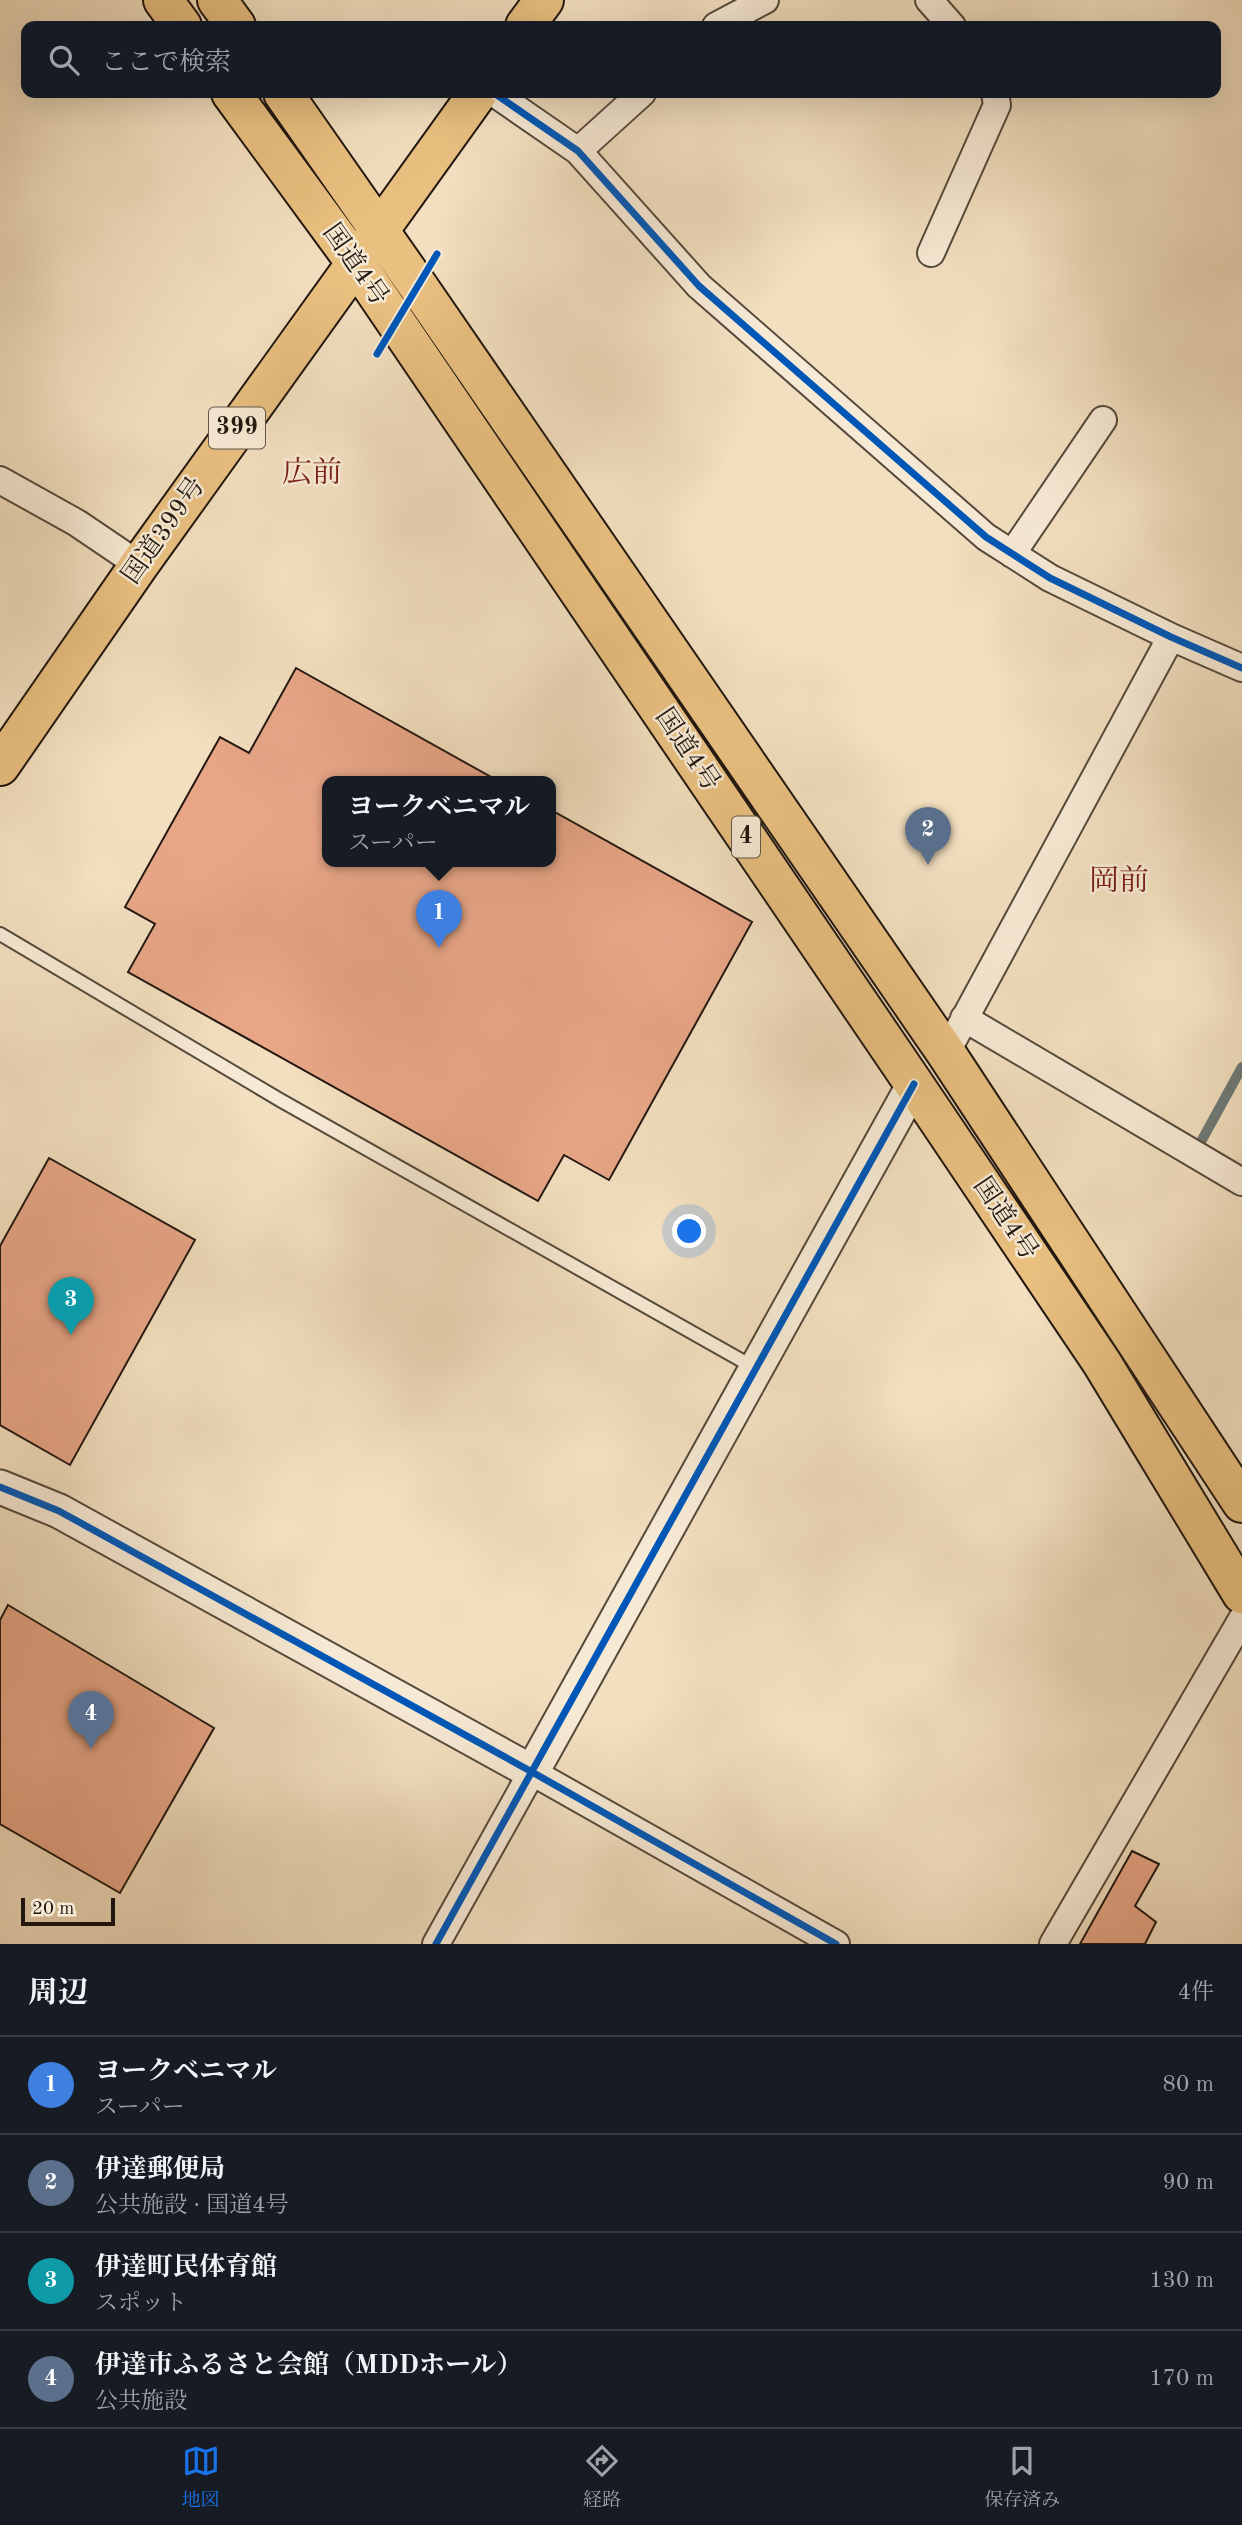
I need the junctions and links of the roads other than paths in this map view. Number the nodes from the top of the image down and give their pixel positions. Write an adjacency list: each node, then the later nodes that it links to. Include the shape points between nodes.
1 (163, 0): 6 (highway)
2 (218, 0): 7 (highway)
3 (544, 0): 8 (highway)
4 (765, 0): 9 (street)
5 (929, 0): 10 (street)
6 (178, 21)
7 (233, 21)
8 (529, 21)
9 (725, 21)
10 (947, 21)
11 (235, 98): 20 (highway, 国道4号 / 4)
12 (286, 98): 18 (highway, 国道4号 / 4)
13 (474, 98): 18 (highway, 国道399号 / 399)
14 (501, 98): 17 (street)
15 (636, 98): 17 (street)
16 (996, 98): 19 (street, via 997,105)
17 (578, 151): 23 (street, via 699,286 986,537)
18 (378, 229): 20 (highway, 国道399号 / 399); 30 (highway, 国道4号 / 4)
19 (931, 253)
20 (355, 262): 24 (highway, 国道399号 / 399); 31 (highway, 国道4号 / 4)
21 (1103, 420): 23 (street)
22 (0, 480): 24 (street)
23 (1012, 554): 25 (street, via 1050,579)
24 (139, 565): 27 (highway, 国道399号 / 399)
25 (1171, 637): 26 (street); 29 (street)
26 (1242, 668)
27 (0, 766)
28 (0, 933): 33 (lane, via 280,1100)
29 (964, 1018): 30 (street); 32 (street)
30 (946, 1053): 35 (highway, 国道4号 / 4)
31 (914, 1084): 33 (street); 36 (highway, 国道4号 / 4, via 1102,1363)
32 (1242, 1182)
33 (756, 1368): 38 (street)
34 (0, 1487): 38 (street, via 59,1511)
35 (1242, 1503)
36 (1242, 1594)
37 (1242, 1619): 41 (street)
38 (532, 1772): 39 (street); 40 (street)
39 (436, 1944)
40 (836, 1944)
41 (1053, 1944)

